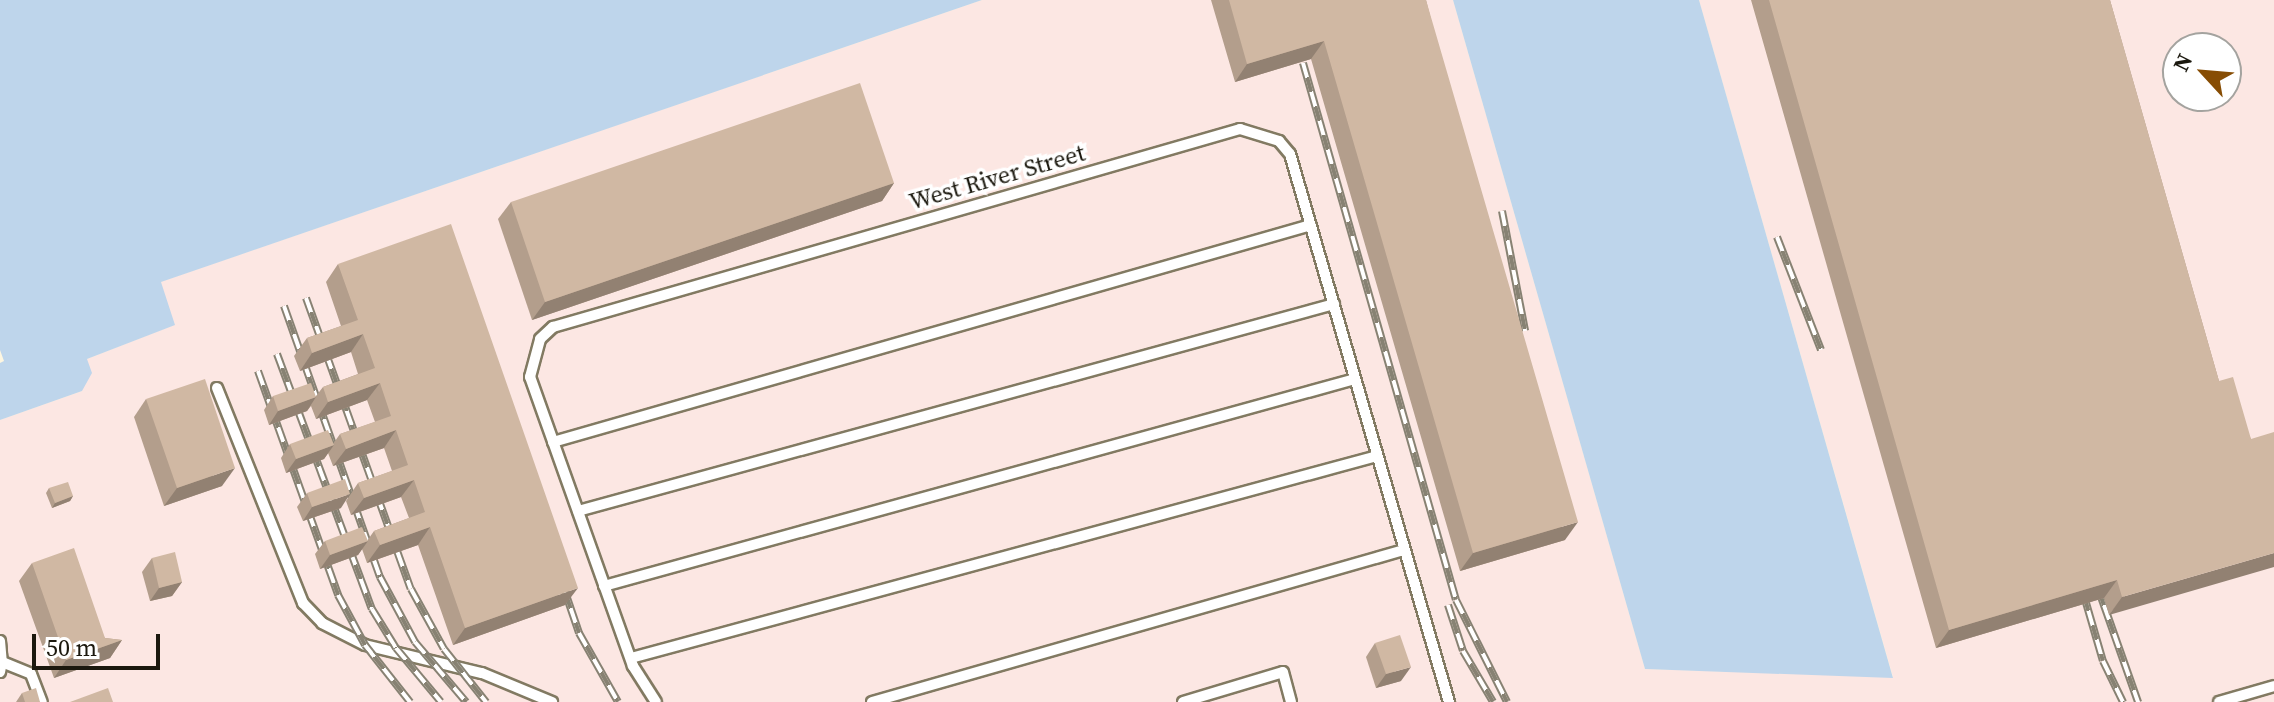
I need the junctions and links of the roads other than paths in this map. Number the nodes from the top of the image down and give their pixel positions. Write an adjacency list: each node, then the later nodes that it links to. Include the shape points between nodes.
1 (1311, 225): 2 (lane, West River Street); 5 (lane); 5 (lane, West River Street, via 1290,154 1279,141 1240,129 1195,141 553,327 540,339 530,377)
2 (1334, 304): 3 (lane, West River Street); 7 (lane)
3 (1355, 379): 6 (lane, West River Street); 9 (lane)
4 (217, 388): 15 (lane, via 303,603 322,623 365,645 482,673)
5 (553, 442): 7 (lane, West River Street)
6 (1377, 456): 8 (lane, West River Street); 11 (lane)
7 (578, 511): 9 (lane, West River Street)
8 (1404, 550): 17 (lane); 20 (lane, West River Street)
9 (604, 586): 11 (lane, West River Street)
10 (0, 644): 12 (lane)
11 (631, 658): 16 (lane, West River Street)
12 (1, 667): 14 (lane, via 31,674)
13 (2274, 686): 21 (lane)
14 (42, 702)
15 (552, 702)
16 (656, 702)
17 (872, 702)
18 (1183, 702): 19 (lane, via 1283,672)
19 (1291, 702)
20 (1449, 702)
21 (2219, 702)

